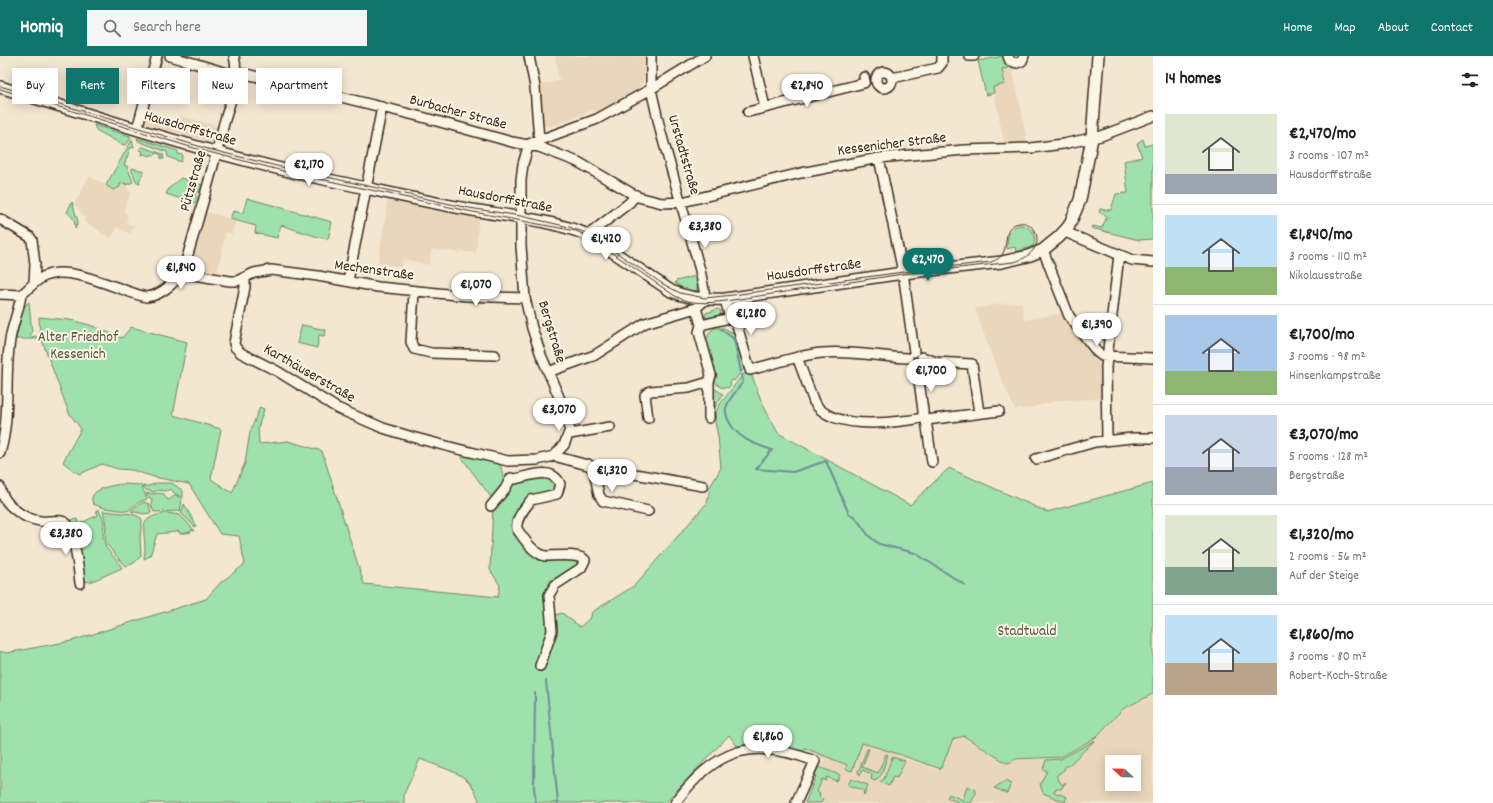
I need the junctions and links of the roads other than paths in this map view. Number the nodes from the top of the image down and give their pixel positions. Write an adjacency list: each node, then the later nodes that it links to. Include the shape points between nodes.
1 (157, 56): 26 (street)
2 (170, 56): 14 (street, Burbacher Straße)
3 (234, 56): 15 (street)
4 (530, 56): 28 (street)
5 (651, 56): 20 (street, Urstadtstraße)
6 (705, 56): 20 (street)
7 (753, 56): 23 (street)
8 (942, 56): 18 (street, via 942,63 938,68)
9 (969, 56): 10 (street)
10 (974, 56)
11 (1008, 56): 12 (street, via 1010,61 1017,63 1022,61)
12 (1024, 56)
13 (1098, 56): 27 (main road)
14 (210, 68)
15 (236, 68)
16 (248, 74): 22 (street, Burbacher Straße)
17 (864, 77): 23 (street, via 865,81 861,84)
18 (892, 78)
19 (0, 87): 26 (main road, Hausdorffstraße)
20 (651, 88): 28 (street, via 597,119); 34 (street, Urstadtstraße)
21 (229, 104): 30 (street, Pützstraße)
22 (382, 107): 29 (street, Burbacher Straße, via 512,142); 32 (street)
23 (765, 107): 24 (street)
24 (748, 112)
25 (1153, 116): 27 (street, Kessenicher Straße)
26 (137, 129): 30 (main road, Hausdorffstraße)
27 (1092, 138): 31 (street, Kessenicher Straße, via 1031,148 964,150); 37 (main road, via 1080,200)
28 (539, 140): 29 (street)
29 (529, 144): 33 (street, Kessenicher Straße, via 571,159); 35 (street, Bergstraße, via 523,164)
30 (217, 153): 32 (main road, Hausdorffstraße); 43 (street, Pützstraße)
31 (879, 158): 34 (street, Kessenicher Straße, via 801,173); 44 (street)
32 (366, 188): 35 (main road, Hausdorffstraße); 47 (street)
33 (636, 196): 34 (street, Kessenicher Straße, via 654,202); 38 (street)
34 (682, 202): 54 (street, Urstadtstraße, via 701,274)
35 (521, 218): 38 (main road, Hausdorffstraße, via 569,228); 52 (street, Bergstraße)
36 (0, 219): 42 (street, via 30,237)
37 (1064, 232): 39 (main road); 40 (street)
38 (588, 235): 54 (main road, Hausdorffstraße, via 672,291)
39 (1043, 250): 44 (main road, Hausdorffstraße, via 1009,261); 60 (street, via 1069,316 1097,352)
40 (1119, 255): 41 (street, via 1138,261); 60 (street)
41 (1153, 262)
42 (34, 264): 45 (street); 48 (street)
43 (182, 273): 45 (street, via 171,284 146,297 84,277); 46 (street, Mechenstraße, via 225,281 237,281)
44 (903, 273): 53 (main road, Hausdorffstraße); 59 (street)
45 (50, 274): 48 (street)
46 (245, 277): 47 (street, Mechenstraße, via 271,270); 78 (street, Karthäuserstraße, via 234,338 235,346 241,353 352,415 412,438)
47 (348, 281): 49 (street, Mechenstraße)
48 (34, 283): 51 (street)
49 (414, 291): 52 (street, Mechenstraße); 58 (street, via 411,342 414,348 430,353)
50 (0, 294): 51 (street)
51 (21, 295): 75 (street, via 10,340 6,421)
52 (525, 298): 64 (street, Bergstraße, via 532,328)
53 (725, 298): 54 (main road, Hausdorffstraße); 56 (street)
54 (705, 300): 55 (street)
55 (696, 308): 57 (street); 64 (street, via 645,324 595,355)
56 (730, 318): 57 (street); 61 (street, via 736,322 750,370)
57 (701, 326): 65 (street, via 699,332 711,375)
58 (495, 355)
59 (911, 355): 61 (street, via 831,353); 63 (street, via 919,353); 63 (street, via 911,364)
60 (1106, 356): 62 (street); 74 (street)
61 (797, 357): 70 (street, via 814,402 828,415 878,423)
62 (1153, 358)
63 (920, 361): 67 (street, via 972,364); 70 (street)
64 (548, 372): 72 (street, Bergstraße, via 570,425)
65 (710, 382): 68 (street, via 689,388 647,392); 69 (street)
66 (999, 412): 67 (street)
67 (979, 413): 70 (street)
68 (648, 418)
69 (709, 418)
70 (924, 418): 79 (street)
71 (610, 427): 72 (street)
72 (570, 434): 76 (street)
73 (1153, 438): 74 (street)
74 (1106, 440): 77 (street)
75 (0, 454)
76 (554, 456): 78 (street, via 537,460); 80 (street)
77 (1036, 459)
78 (508, 461): 81 (street)
79 (932, 462)
80 (588, 464): 82 (street); 85 (street, via 594,471 599,495 603,501)
81 (511, 478): 84 (street); 87 (street, via 548,473 555,476 560,484 557,494 531,500 519,517 516,527 540,554 577,556 585,560 580,568 555,585 549,595 552,631)
82 (704, 486)
83 (0, 487): 86 (street, via 8,503 24,515 35,520 67,524 75,551)
84 (491, 506)
85 (648, 511)
86 (80, 583)
87 (540, 666)
88 (676, 803): 89 (street, via 707,768 719,759 736,752 757,749 775,749 815,761)
89 (796, 803)

